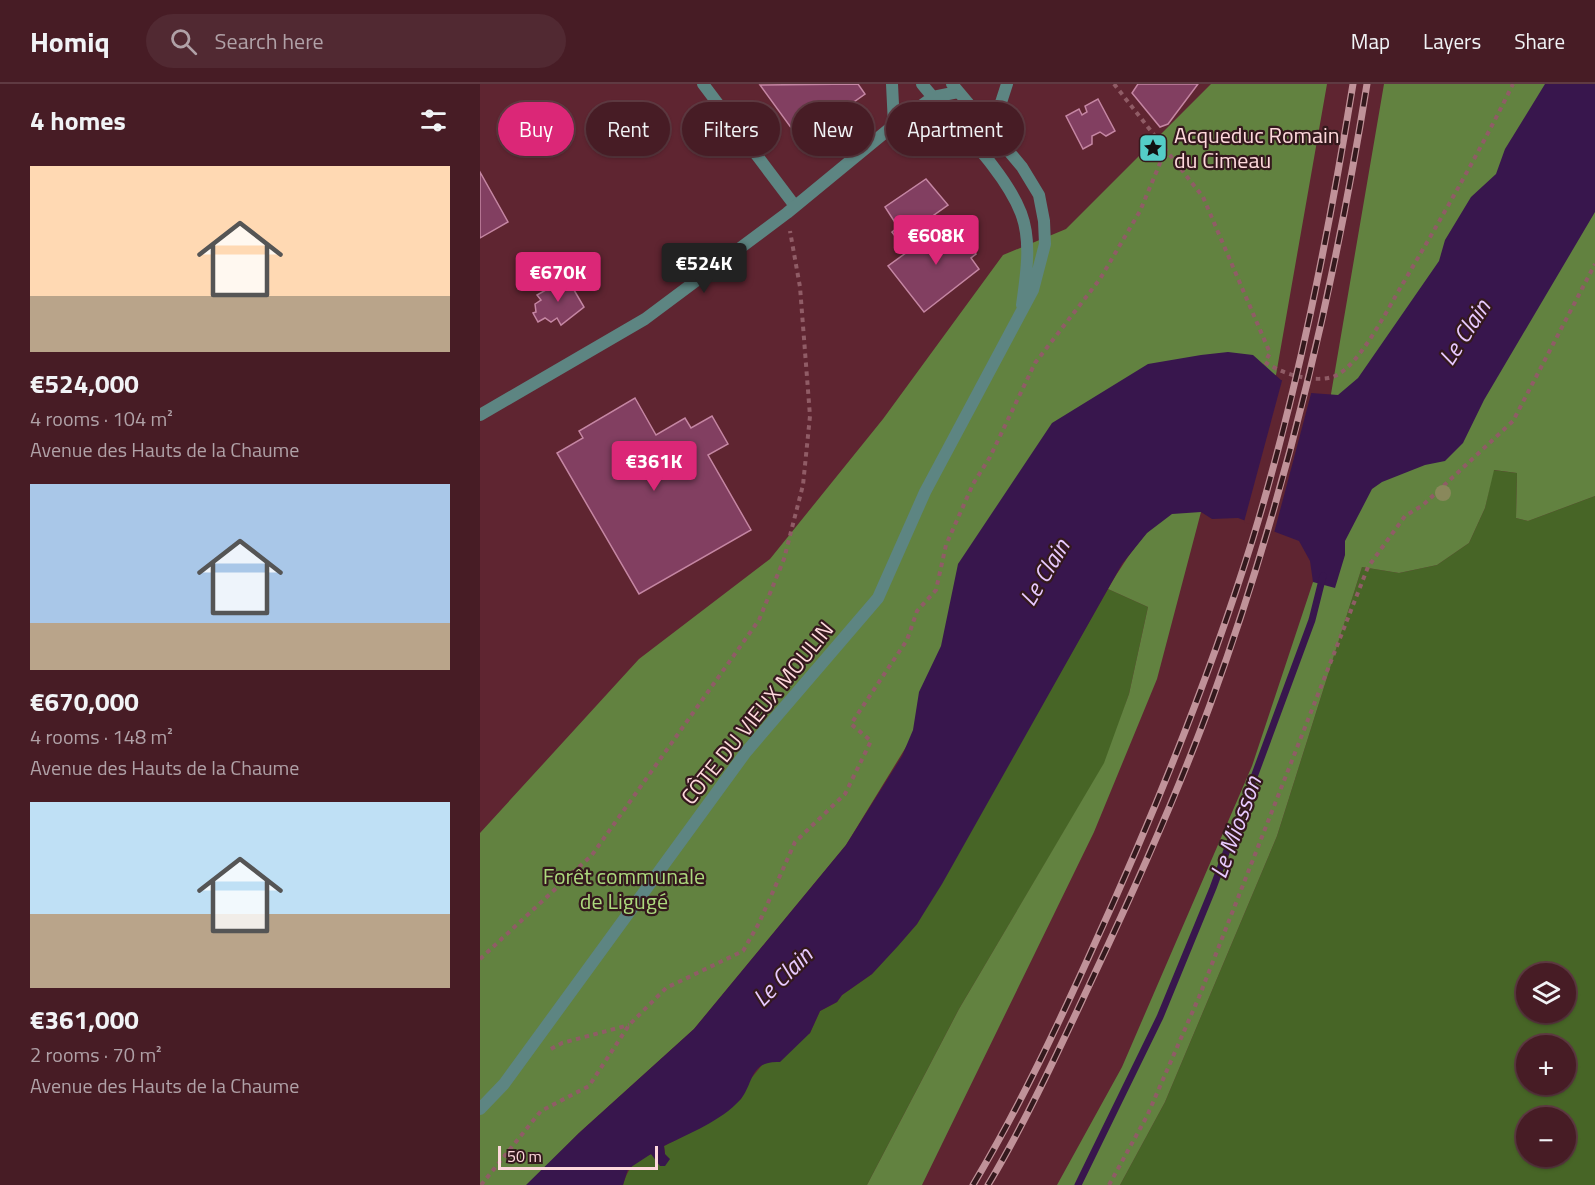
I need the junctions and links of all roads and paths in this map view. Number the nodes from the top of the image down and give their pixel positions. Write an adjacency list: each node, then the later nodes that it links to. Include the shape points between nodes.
1 (703, 84): 16 (street)
2 (892, 84): 9 (street)
3 (922, 84): 8 (street, CÔTE DU VIEUX MOULIN)
4 (1007, 84): 12 (street)
5 (1114, 84): 14 (path)
6 (1513, 84): 14 (path, via 1469,172 1365,346 1337,375 1321,380 1275,369 1265,362 1270,353 1203,197)
7 (955, 88): 8 (street); 11 (street, CÔTE DU VIEUX MOULIN)
8 (933, 97): 10 (street); 18 (street, CÔTE DU VIEUX MOULIN, via 992,167 1021,213 1028,265)
9 (893, 102)
10 (926, 102)
11 (967, 102)
12 (1001, 102)
13 (886, 132): 16 (street)
14 (1166, 149): 21 (path, via 1140,211 1100,279 1035,363 946,545 936,590 917,611 907,640 851,724 871,741 845,794 795,842 743,951 666,988)
15 (1013, 156): 18 (street, CÔTE DU VIEUX MOULIN, via 1040,195 1044,222 1041,265)
16 (791, 210): 19 (street, via 645,319); 20 (path, via 810,416 803,485 784,559 759,620 592,855)
17 (1595, 264): 25 (path, via 1514,421 1423,505 1405,516 1368,567 1199,997 1147,1116)
18 (1021, 315): 23 (street, CÔTE DU VIEUX MOULIN, via 925,492 878,598 746,752 504,1084)
19 (480, 415)
20 (480, 959)
21 (629, 1025): 22 (path, via 562,1043); 24 (path, via 589,1086 541,1111)
22 (544, 1054)
23 (480, 1109)
24 (481, 1185)
25 (1109, 1185)

